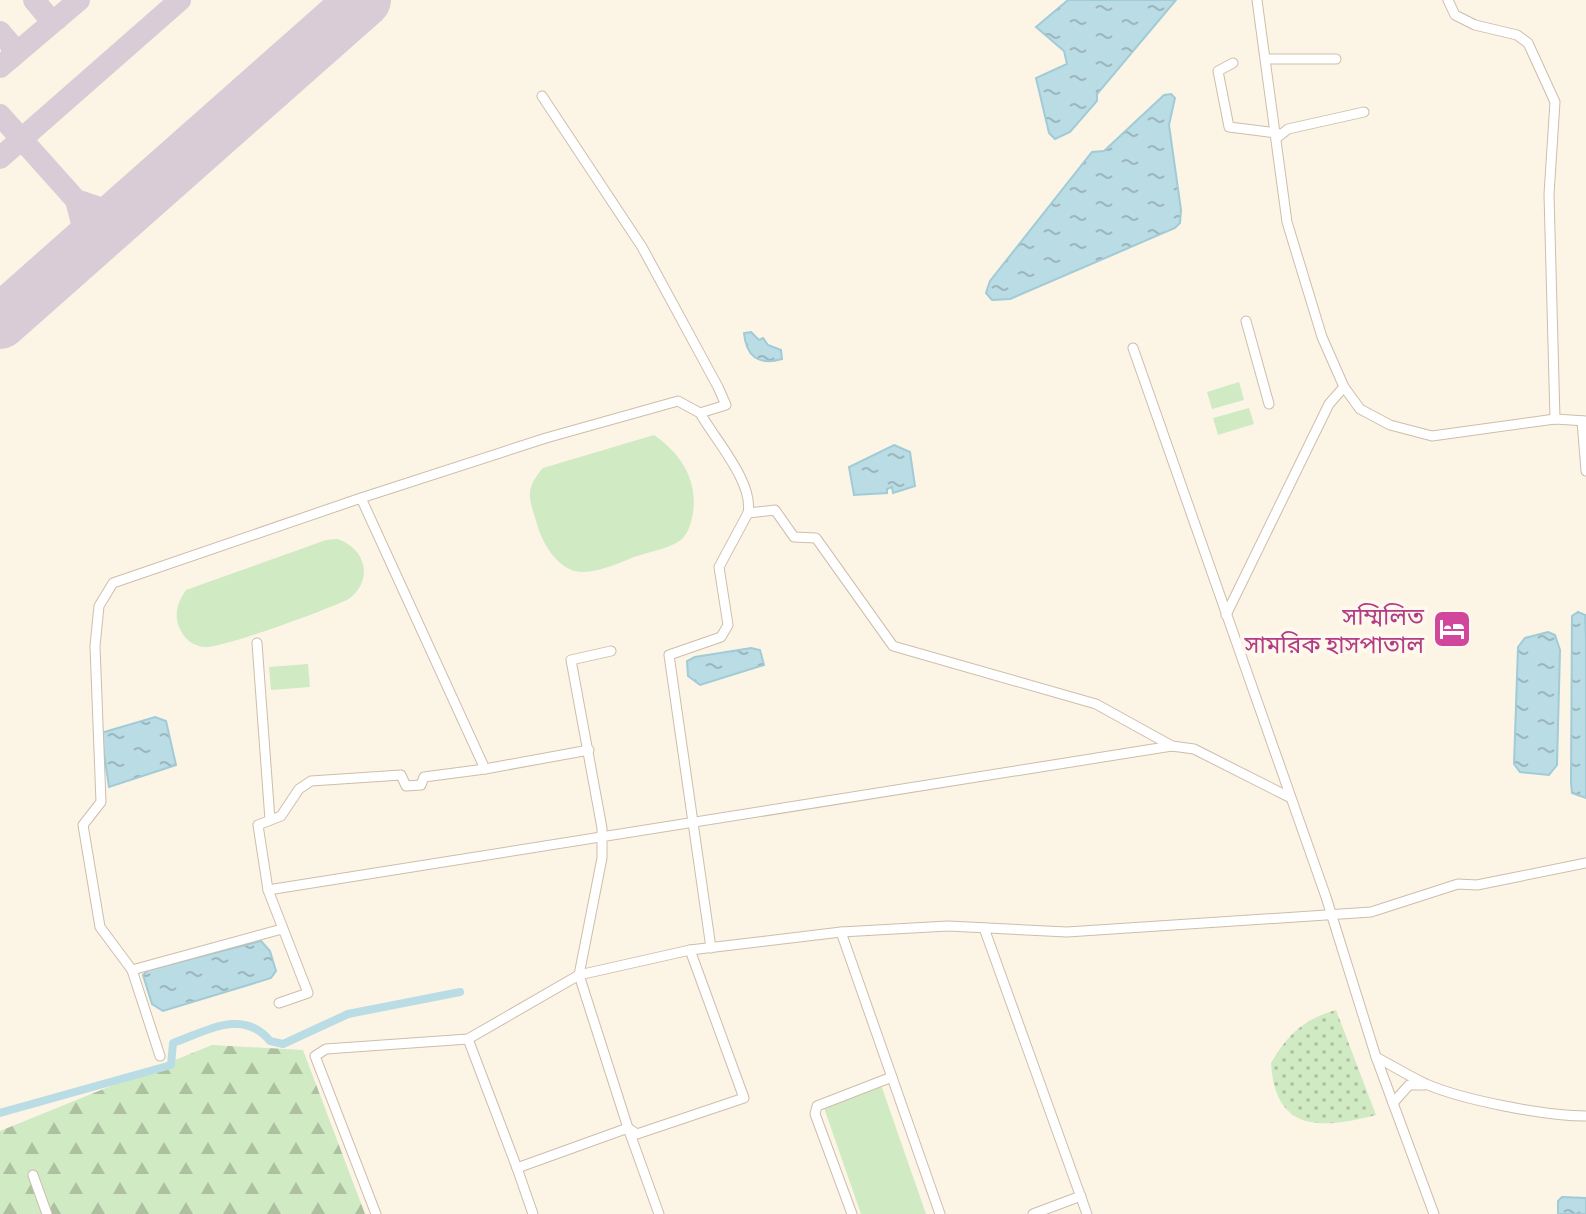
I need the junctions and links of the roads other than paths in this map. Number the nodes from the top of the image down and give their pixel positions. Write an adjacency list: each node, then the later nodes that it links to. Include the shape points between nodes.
1 (1257, 0): 3 (street)
2 (1448, 0): 14 (street, via 1455,15 1528,43 1555,102 1549,194)
3 (1266, 59): 4 (street); 8 (street)
4 (1336, 59)
5 (1233, 63): 8 (street, via 1218,71 1229,127)
6 (542, 96): 13 (street, via 642,247 718,387 726,405)
7 (1364, 112): 8 (street)
8 (1277, 135): 11 (street, via 1287,222 1322,337)
9 (1246, 321): 12 (street)
10 (1133, 348): 19 (street)
11 (1344, 387): 14 (street, via 1360,409 1390,425 1432,436); 19 (street, via 1329,404)
12 (1269, 404)
13 (700, 413): 17 (street, via 678,401); 18 (street, via 745,483 751,500)
14 (1555, 419): 15 (street)
15 (1584, 421): 16 (street)
16 (1586, 471)
17 (361, 498): 24 (street); 36 (street, via 113,583 99,606 95,646 101,802 83,825 100,927)
18 (748, 513): 22 (street, via 775,510 794,537 816,538 893,646 1096,704); 27 (street, via 719,567 728,625 721,637 669,655)
19 (1226, 615): 25 (street)
20 (257, 643): 26 (street)
21 (611, 651): 23 (street, via 571,660)
22 (1172, 746): 25 (street, via 1194,749); 27 (street)
23 (589, 750): 24 (street); 37 (street, via 602,858)
24 (485, 769): 26 (street, via 424,777 421,785 406,786 401,775 311,781 281,816)
25 (1289, 797): 30 (street)
26 (270, 820): 29 (street, via 258,825)
27 (692, 823): 29 (street); 34 (street)
28 (1586, 863): 30 (street, via 1477,885 1458,884 1371,912)
29 (268, 890): 32 (street)
30 (1331, 912): 31 (street, via 1067,932); 41 (street)
31 (984, 928): 33 (street); 49 (street)
32 (282, 929): 36 (street); 38 (street, via 308,993)
33 (841, 932): 34 (street); 42 (street)
34 (711, 948): 35 (street)
35 (690, 950): 37 (street); 46 (street, via 744,1098 637,1134)
36 (132, 970): 40 (street)
37 (579, 975): 39 (street); 46 (street)
38 (279, 1003)
39 (468, 1039): 47 (street); 51 (street, via 326,1049 315,1056)
40 (160, 1056)
41 (1376, 1057): 43 (street); 44 (street)
42 (892, 1077): 54 (street, via 817,1106 815,1114); 55 (street)
43 (1428, 1085): 44 (street, via 1409,1085); 45 (street, via 1565,1116)
44 (1393, 1103): 58 (street)
45 (1586, 1116)
46 (628, 1128): 47 (street); 53 (street)
47 (517, 1168): 52 (street)
48 (33, 1175): 50 (street)
49 (1081, 1196): 56 (street); 57 (street)
50 (47, 1214)
51 (376, 1214)
52 (533, 1214)
53 (659, 1214)
54 (852, 1214)
55 (940, 1214)
56 (1033, 1214)
57 (1087, 1214)
58 (1434, 1214)

